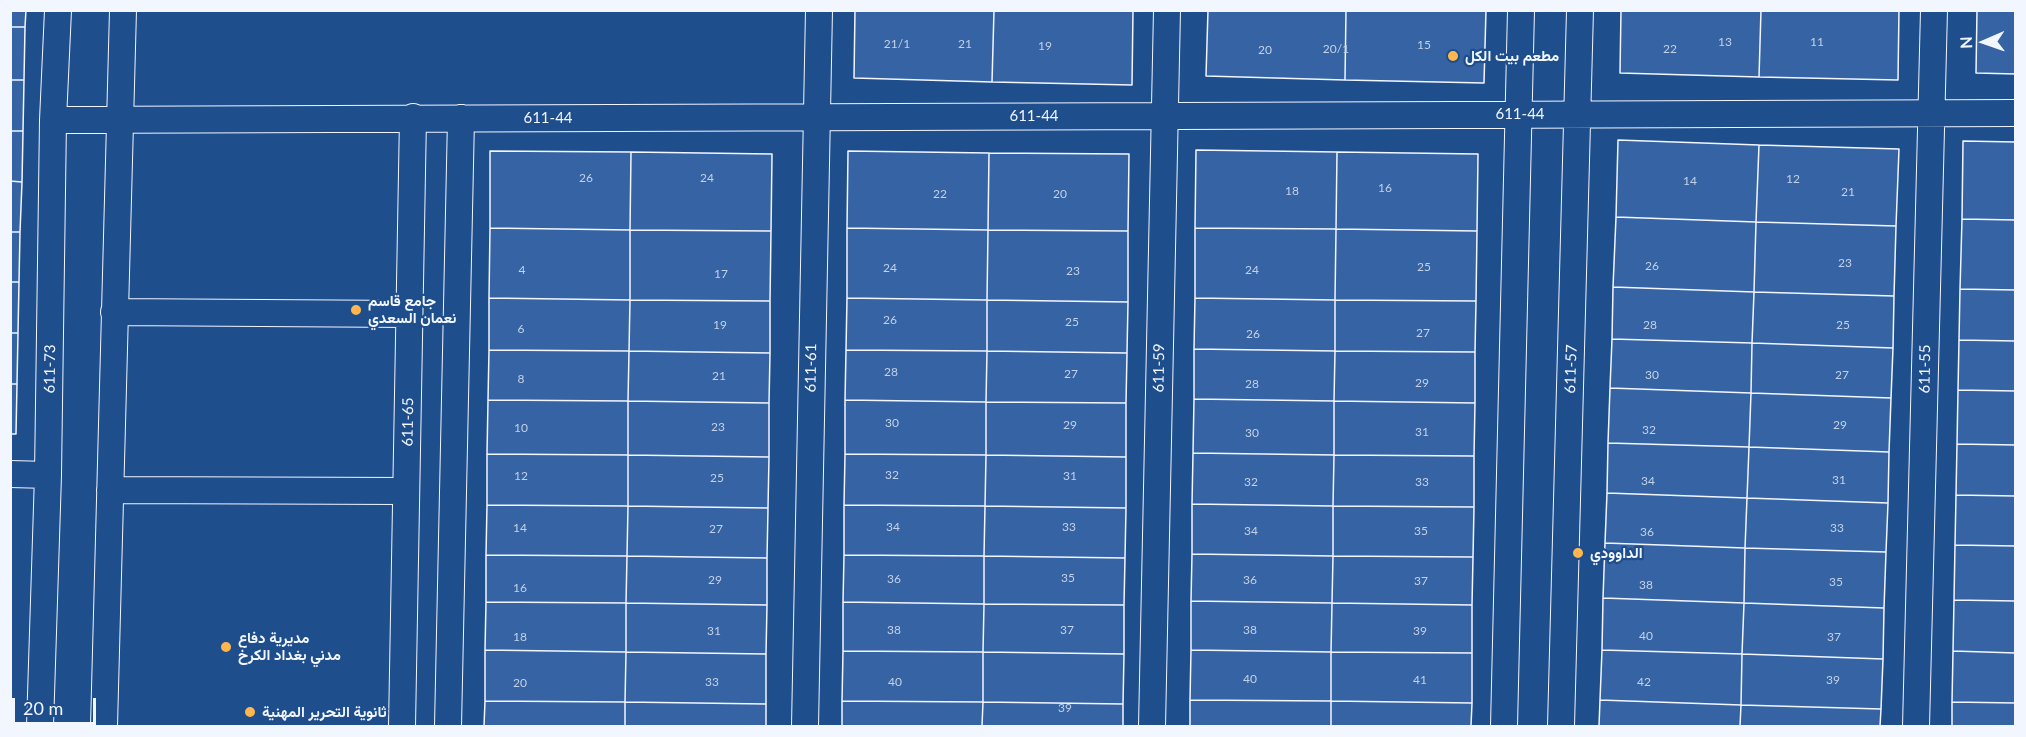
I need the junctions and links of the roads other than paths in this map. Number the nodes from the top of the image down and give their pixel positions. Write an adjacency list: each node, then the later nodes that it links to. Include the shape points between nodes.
1 (58, 10): 17 (street, 611-73)
2 (123, 10): 16 (street)
3 (819, 10): 15 (street, 611-61)
4 (1167, 10): 12 (street, 611-59)
5 (1521, 10): 10 (street)
6 (1580, 10): 11 (street, 611-57)
7 (1934, 10): 8 (street, 611-55)
8 (1931, 113): 9 (street, 611-44); 11 (street, 611-44); 32 (street, 611-55)
9 (2016, 113)
10 (1519, 114): 11 (street, 611-44); 12 (street, 611-44); 30 (street)
11 (1578, 114): 31 (street, 611-57)
12 (1164, 116): 15 (street, 611-44); 29 (street, 611-59)
13 (413, 117): 14 (street, 611-44); 16 (street, 611-44); 19 (street, 611-65)
14 (461, 118): 15 (street, 611-44); 27 (street)
15 (815, 118): 28 (street, 611-61)
16 (120, 119): 17 (street, 611-44); 18 (street)
17 (53, 120): 21 (street, 611-73)
18 (114, 312): 19 (street); 22 (street)
19 (409, 314): 23 (street, 611-65)
20 (10, 474): 21 (street)
21 (48, 474): 24 (street, 611-73)
22 (110, 490): 23 (street); 25 (street)
23 (406, 491): 26 (street, 611-65)
24 (40, 726)
25 (104, 726)
26 (402, 726)
27 (448, 726)
28 (805, 726)
29 (1152, 726)
30 (1504, 726)
31 (1562, 726)
32 (1916, 726)

